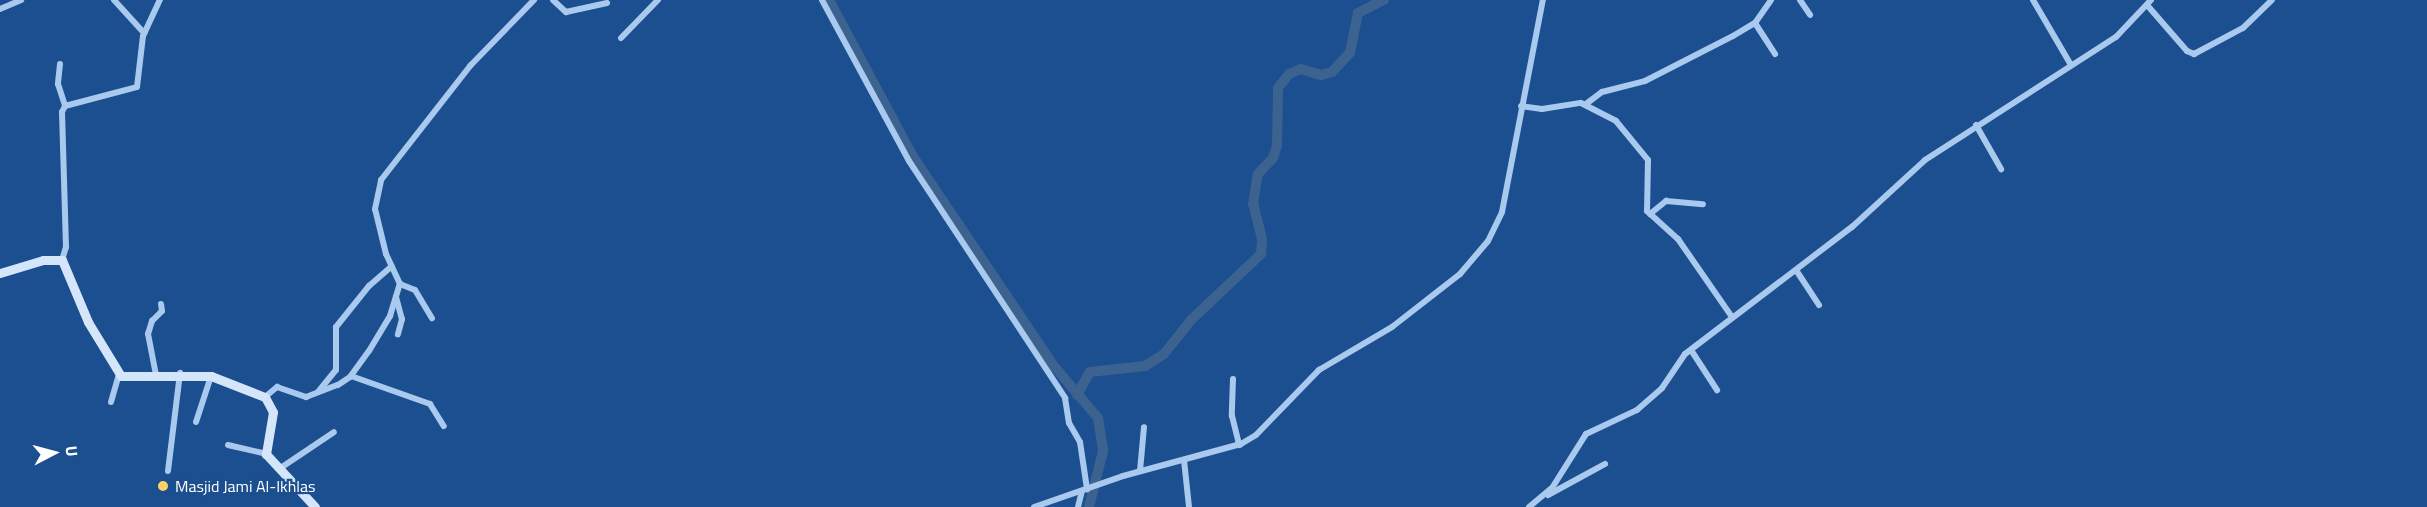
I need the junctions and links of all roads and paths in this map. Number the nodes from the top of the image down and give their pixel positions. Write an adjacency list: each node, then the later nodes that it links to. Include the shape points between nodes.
1 (21, 0): 15 (street)
2 (114, 0): 18 (street)
3 (160, 0): 18 (street)
4 (534, 0): 31 (street, via 470,66 383,176 375,209)
5 (553, 0): 13 (street, via 566,12)
6 (658, 0): 19 (street)
7 (822, 0): 64 (street, via 909,161 1065,398 1070,423 1080,442)
8 (1544, 0): 25 (street)
9 (1771, 0): 17 (street)
10 (1800, 0): 16 (street)
11 (2033, 0): 22 (street)
12 (2272, 0): 14 (street, via 2235,33 2194,54 2187,51)
13 (607, 3)
14 (2149, 3): 22 (street, via 2116,37)
15 (0, 9)
16 (1810, 15)
17 (1755, 23): 20 (street); 23 (street, via 1646,81 1602,92)
18 (144, 33): 24 (street, via 139,82 134,89)
19 (621, 38)
20 (1775, 54)
21 (60, 64): 24 (street, via 58,84)
22 (2071, 65): 26 (street)
23 (1586, 104): 25 (street, via 1542,109); 29 (street, via 1613,119 1645,154 1650,169 1645,207)
24 (65, 106): 30 (street, via 66,246)
25 (1521, 106): 57 (street, via 1502,212 1479,254 1460,274 1392,327 1319,370 1256,435)
26 (1976, 125): 27 (street); 32 (street, via 1925,160 1852,227)
27 (2001, 169)
28 (1703, 204): 29 (street, via 1666,201)
29 (1650, 214): 38 (street, via 1678,239)
30 (62, 260): 33 (main road, via 43,260); 43 (main road, via 87,322)
31 (392, 266): 34 (street); 49 (street, via 369,286 336,327 336,370)
32 (1796, 270): 37 (street); 38 (street)
33 (0, 273)
34 (400, 284): 35 (street); 39 (street, via 415,290)
35 (396, 297): 40 (street, via 402,320); 46 (street, via 390,316)
36 (161, 304): 44 (street, via 162,311 152,321 148,334)
37 (1819, 305)
38 (1731, 317): 41 (street)
39 (432, 318)
40 (398, 333)
41 (1691, 350): 48 (street); 65 (street, via 1662,388 1637,411 1586,434)
42 (180, 373): 44 (main road); 45 (main road); 62 (street)
43 (119, 374): 44 (main road); 51 (street)
44 (156, 375)
45 (211, 376): 50 (main road); 52 (street)
46 (351, 376): 49 (street); 53 (street, via 430,404)
47 (1233, 379): 57 (street, via 1233,416)
48 (1717, 390)
49 (318, 393): 50 (street, via 304,397 277,387)
50 (265, 397): 58 (main road, via 273,411)
51 (111, 402)
52 (196, 422)
53 (444, 426)
54 (1144, 427): 63 (street)
55 (334, 432): 61 (street)
56 (228, 445): 58 (street)
57 (1239, 445): 59 (street)
58 (266, 454): 61 (main road)
59 (1184, 460): 63 (street); 69 (street)
60 (1605, 464): 65 (street)
61 (279, 469): 66 (main road)
62 (168, 471)
63 (1140, 471): 64 (street)
64 (1086, 489): 67 (street); 68 (street)
65 (1544, 497): 70 (street)
66 (315, 507)
67 (1034, 507)
68 (1078, 507)
69 (1189, 507)
70 (1529, 507)

